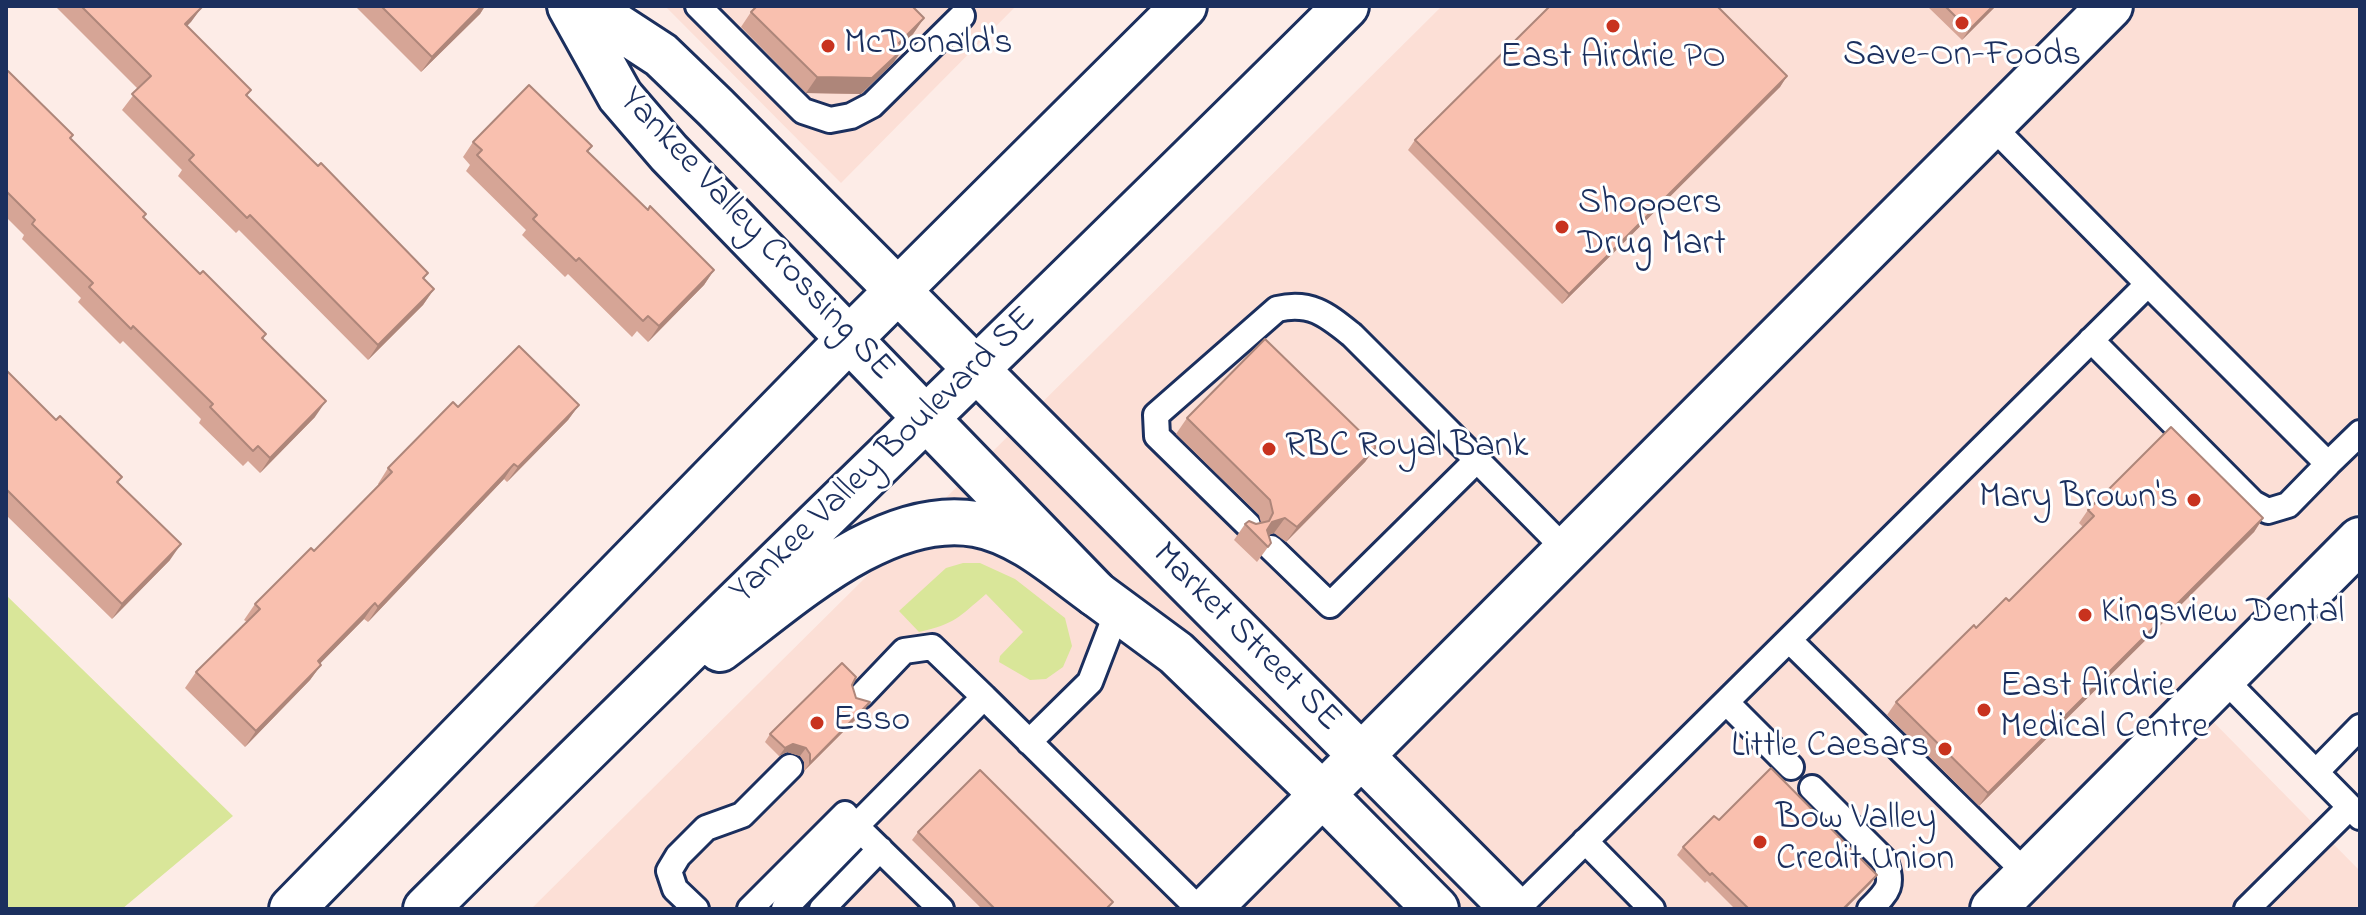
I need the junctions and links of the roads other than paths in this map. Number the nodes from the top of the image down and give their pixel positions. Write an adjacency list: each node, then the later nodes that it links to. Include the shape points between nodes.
1 (570, 6): 11 (street, Yankee Valley Crossing SE, via 620,96)
2 (586, 6): 10 (street, Yankee Valley Crossing SE, via 661,55)
3 (698, 6): 7 (lane, via 803,111 830,120 872,105)
4 (1184, 6): 10 (street)
5 (1346, 6): 13 (street, Yankee Valley Boulevard SE)
6 (2110, 6): 8 (street)
7 (962, 9)
8 (1991, 125): 9 (lane); 21 (street)
9 (2148, 284): 12 (lane); 17 (lane)
10 (898, 290): 11 (street); 13 (street, Yankee Valley Crossing SE)
11 (849, 339): 14 (street, Yankee Valley Crossing SE); 43 (street)
12 (2091, 340): 17 (lane, via 2253,503 2268,511 2288,505); 23 (lane)
13 (977, 368): 14 (street, Yankee Valley Boulevard SE); 31 (street, Market Street SE)
14 (925, 418): 22 (street, Market Street SE); 29 (street, Yankee Valley Boulevard SE)
15 (2360, 433): 17 (lane)
16 (1477, 460): 18 (lane, via 1331,318 1306,306 1277,309 1156,415 1157,436); 20 (lane, via 1330,605); 21 (lane)
17 (2328, 464)
18 (1248, 525)
19 (2360, 540): 24 (street)
20 (1271, 548)
21 (1566, 550): 31 (street)
22 (1107, 602): 29 (street, via 1019,541 976,524 932,523 851,553); 30 (lane, via 1090,682); 36 (street, Market Street SE, via 1176,653)
23 (1789, 640): 27 (lane); 41 (lane)
24 (2223, 678): 34 (lane); 41 (street)
25 (861, 696): 26 (lane, via 904,651 932,647)
26 (984, 697): 30 (lane); 38 (lane)
27 (1726, 702): 33 (lane); 39 (lane)
28 (2360, 727): 34 (lane)
29 (594, 740): 44 (street, Yankee Valley Boulevard SE)
30 (1029, 742): 42 (lane)
31 (1361, 754): 36 (street); 51 (street, Market Street SE)
32 (790, 767): 45 (lane, via 742,815 706,828 678,856 669,871 675,889)
33 (1791, 767)
34 (2316, 772): 37 (lane)
35 (1812, 788): 53 (lane, via 1885,861 1891,876 1888,891)
36 (1321, 793): 42 (street); 50 (street, Market Street SE)
37 (2355, 812): 55 (lane)
38 (858, 828): 40 (lane); 46 (lane, via 845,814); 47 (lane)
39 (1585, 841): 51 (lane); 52 (lane)
40 (880, 849): 48 (lane); 49 (lane)
41 (2027, 874): 54 (street)
42 (1214, 906)
43 (292, 909)
44 (426, 909)
45 (696, 909)
46 (750, 909)
47 (784, 909)
48 (822, 909)
49 (941, 909)
50 (1436, 909)
51 (1516, 909)
52 (1652, 909)
53 (1870, 909)
54 (1993, 909)
55 (2247, 909)

